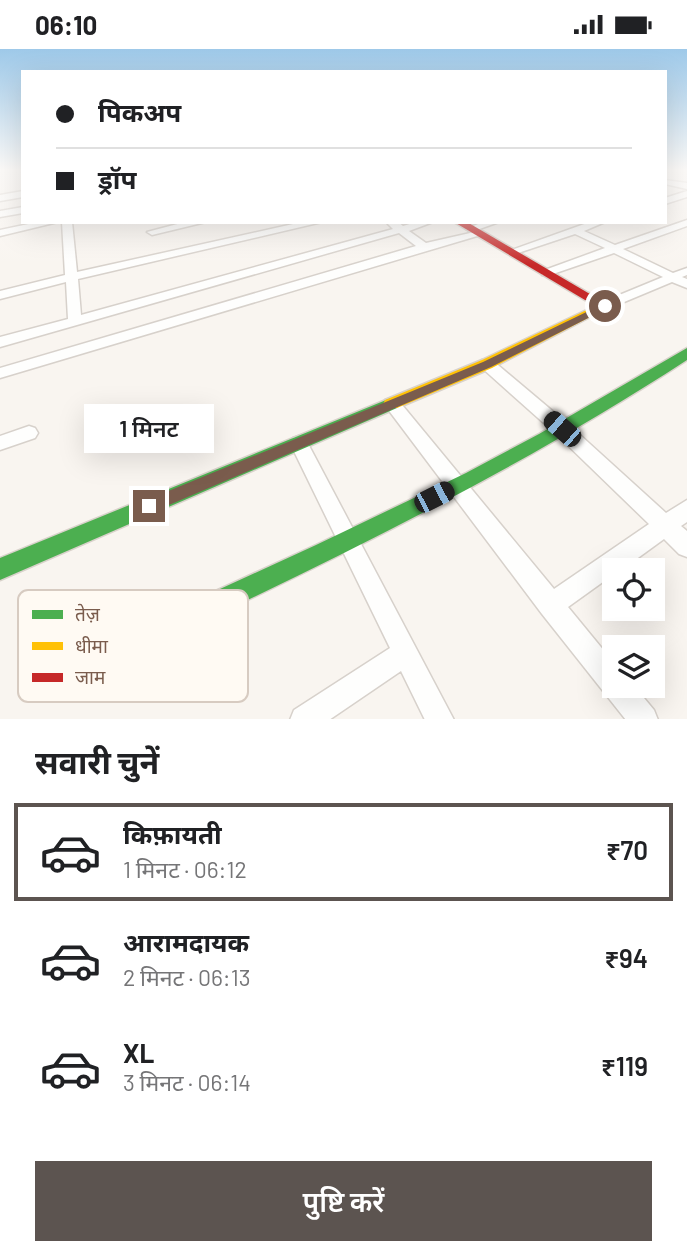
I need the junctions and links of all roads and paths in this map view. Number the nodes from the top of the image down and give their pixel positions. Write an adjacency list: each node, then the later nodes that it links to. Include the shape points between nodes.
1 (21, 210): 2 (street)
2 (0, 214)
3 (687, 223): 17 (street)
4 (43, 224): 14 (street)
5 (67, 224): 22 (street)
6 (181, 224): 11 (street)
7 (256, 224): 15 (street)
8 (309, 224): 15 (street)
9 (594, 224): 13 (street)
10 (396, 226): 16 (street); 27 (street)
11 (150, 227): 19 (street)
12 (469, 228): 16 (street); 18 (street)
13 (576, 230): 17 (street); 18 (street)
14 (0, 233)
15 (264, 235): 19 (street)
16 (424, 247): 31 (street)
17 (615, 249): 21 (street); 23 (street)
18 (511, 252): 21 (street)
19 (162, 255): 22 (street)
20 (687, 271): 23 (street)
21 (546, 273): 26 (street)
22 (72, 276): 25 (street); 27 (street)
23 (674, 277): 24 (street); 26 (street)
24 (687, 284)
25 (0, 295)
26 (605, 306): 30 (street)
27 (75, 321): 28 (street)
28 (0, 342)
29 (687, 353): 33 (street)
30 (487, 364): 32 (street); 33 (street)
31 (0, 373)
32 (392, 404): 36 (street); 37 (street)
33 (562, 429): 37 (street); 39 (street)
34 (29, 433): 35 (street)
35 (0, 443)
36 (299, 443): 40 (street); 42 (street)
37 (456, 486): 40 (street); 44 (street)
38 (687, 510): 39 (street)
39 (664, 526): 41 (street); 44 (street)
40 (348, 540): 43 (street); 45 (street)
41 (687, 546)
42 (0, 569)
43 (242, 590)
44 (550, 606): 46 (street)
45 (406, 652): 48 (street); 49 (street)
46 (602, 669)
47 (626, 698): 50 (street)
48 (304, 719)
49 (440, 719)
50 (644, 719)

